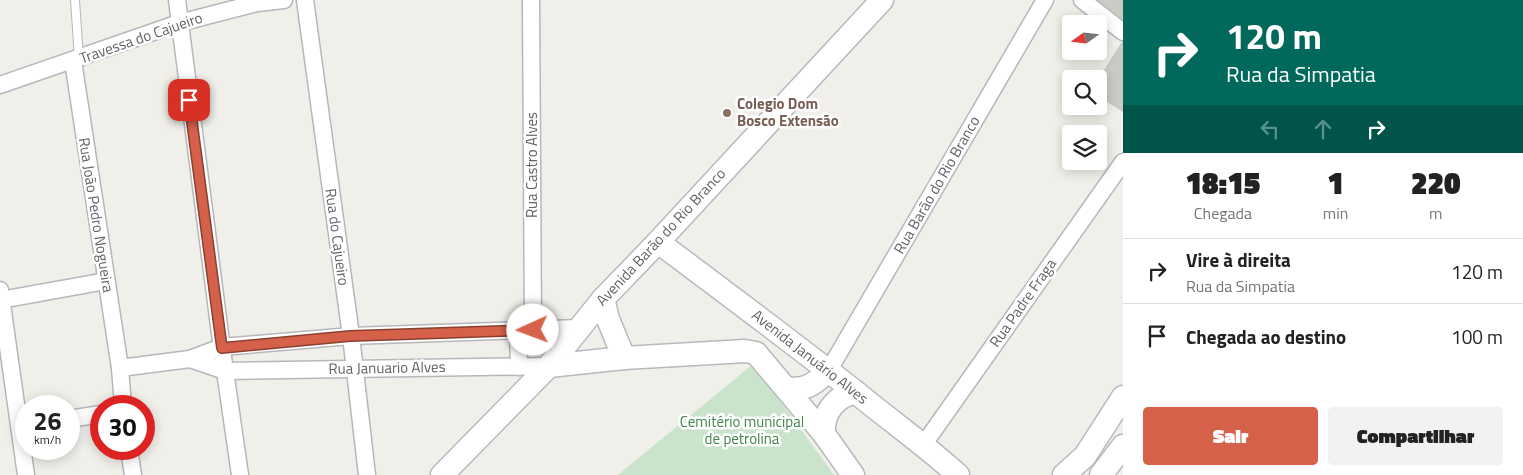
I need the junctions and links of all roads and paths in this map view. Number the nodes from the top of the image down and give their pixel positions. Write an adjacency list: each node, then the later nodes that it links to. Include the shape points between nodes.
1 (75, 0): 12 (lane)
2 (177, 0): 10 (street)
3 (284, 0): 9 (street, Travessa do Cajueiro)
4 (305, 0): 21 (street, Rua do Cajueiro)
5 (531, 0): 20 (street, Rua Castro Alves)
6 (882, 0): 15 (street, Avenida Barão do Rio Branco)
7 (1045, 0): 29 (street, Rua Barão do Rio Branco)
8 (1082, 0): 11 (street)
9 (257, 2): 10 (street, Travessa do Cajueiro)
10 (178, 23): 12 (street, Travessa do Cajueiro); 22 (street)
11 (1123, 32)
12 (76, 60): 13 (street, Travessa do Cajueiro); 16 (street, Rua João Pedro Nogueira)
13 (0, 85)
14 (1123, 162): 37 (street, Rua Padre Fraga)
15 (658, 242): 18 (street, Avenida Barão do Rio Branco); 29 (street, Avenida Januário Alves)
16 (106, 281): 17 (street); 27 (street, Rua João Pedro Nogueira)
17 (1, 295): 33 (street)
18 (603, 299): 19 (street, Avenida Barão do Rio Branco); 23 (street)
19 (579, 328): 20 (street, Rua Januario Alves); 25 (street, Avenida Barão do Rio Branco)
20 (526, 331): 21 (street, Rua Januario Alves); 26 (street, Rua Castro Alves)
21 (350, 336): 22 (street, Rua Januario Alves); 28 (street, Rua do Cajueiro)
22 (222, 348): 24 (street); 30 (street)
23 (624, 358): 25 (street, Avenida Januário Alves); 31 (street, Avenida Januário Alves, via 752,352 761,357)
24 (190, 359): 27 (street); 30 (street)
25 (549, 366): 26 (street, Rua Januario Alves); 45 (street, Avenida Barão do Rio Branco)
26 (519, 367): 28 (street, Rua Januario Alves)
27 (120, 368): 34 (street, Rua João Pedro Nogueira)
28 (355, 368): 30 (street, Rua Januario Alves); 44 (street, Rua do Cajueiro)
29 (829, 370): 31 (street, via 805,388); 32 (street, Avenida Januário Alves)
30 (225, 371): 43 (street)
31 (787, 388): 36 (street, Avenida Januário Alves)
32 (857, 394): 36 (street, via 842,396 834,405 825,419); 37 (street, Avenida Januário Alves)
33 (17, 395)
34 (122, 395)
35 (1123, 397): 48 (street, via 1085,456)
36 (824, 434): 46 (street, Avenida Januário Alves)
37 (924, 444): 47 (street, Avenida Januário Alves)
38 (1123, 446): 49 (street)
39 (25, 460): 41 (street)
40 (131, 460): 42 (street)
41 (26, 475)
42 (133, 475)
43 (240, 475)
44 (367, 475)
45 (442, 475)
46 (853, 475)
47 (958, 475)
48 (1064, 475)
49 (1101, 475)

